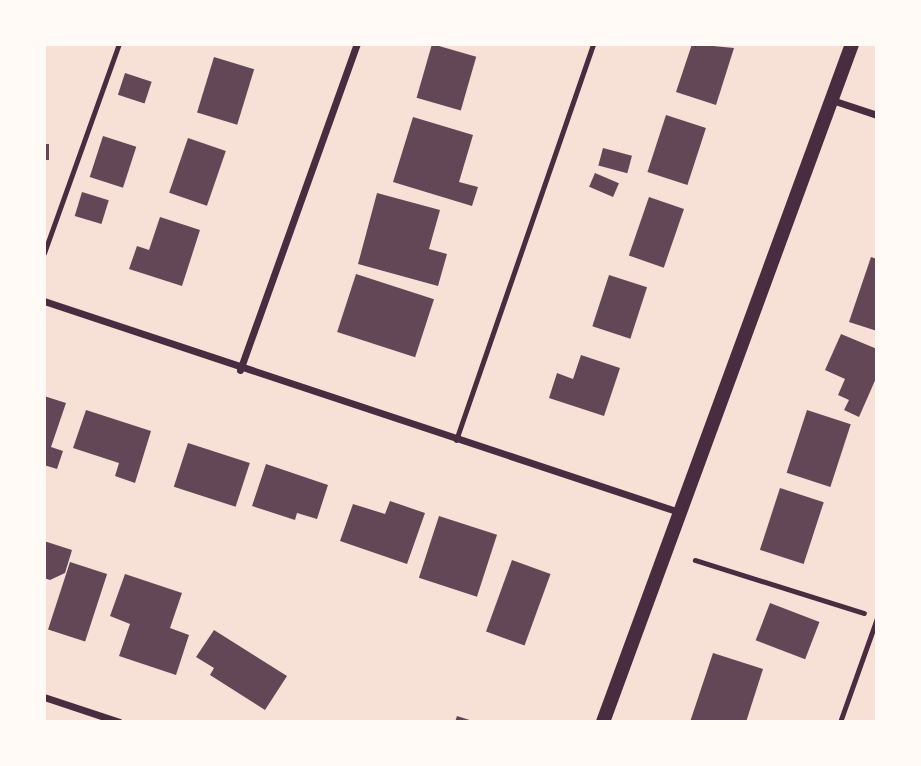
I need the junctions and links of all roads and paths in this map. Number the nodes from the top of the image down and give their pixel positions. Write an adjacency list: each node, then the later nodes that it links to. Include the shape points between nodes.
1 (119, 44): 7 (lane)
2 (357, 44): 9 (street)
3 (593, 44): 10 (lane)
4 (852, 44): 5 (main road)
5 (831, 100): 6 (street); 11 (main road)
6 (877, 115)
7 (44, 253)
8 (44, 301): 9 (street)
9 (240, 370): 10 (street)
10 (456, 440): 11 (street)
11 (676, 512): 17 (main road)
12 (695, 560): 13 (path)
13 (865, 614)
14 (877, 618): 18 (lane)
15 (44, 697): 16 (street)
16 (119, 722)
17 (603, 722)
18 (840, 722)

